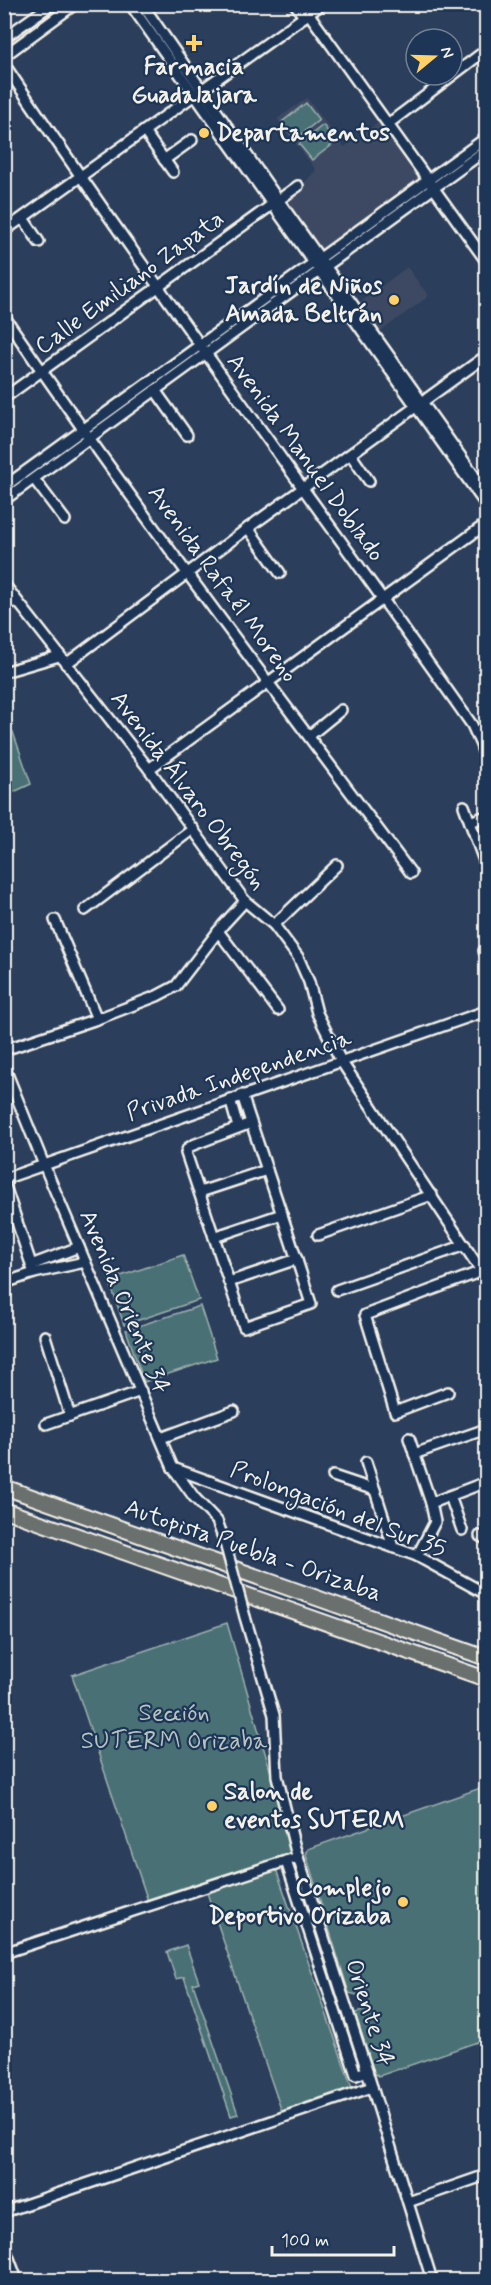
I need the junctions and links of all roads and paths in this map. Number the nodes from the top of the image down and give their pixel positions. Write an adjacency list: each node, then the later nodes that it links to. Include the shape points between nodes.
1 (52, 4): 10 (street)
2 (75, 4): 12 (street)
3 (130, 4): 14 (street)
4 (142, 4): 14 (street)
5 (295, 4): 9 (street)
6 (322, 4): 9 (street)
7 (482, 4): 8 (street)
8 (486, 11)
9 (306, 15): 14 (street); 15 (street)
10 (4, 38)
11 (486, 50): 15 (street)
12 (4, 56)
13 (4, 64): 22 (street, Avenida Manuel Doblado)
14 (197, 93): 16 (street); 25 (street)
15 (388, 124): 23 (street)
16 (144, 131): 20 (street); 22 (street)
17 (486, 138): 23 (street)
18 (192, 140): 20 (street)
19 (486, 150): 23 (street)
20 (164, 160): 21 (street)
21 (173, 172)
22 (80, 177): 26 (street); 31 (street, Avenida Manuel Doblado)
23 (431, 184): 29 (street); 30 (street)
24 (298, 186): 25 (street, Calle Emiliano Zapata)
25 (276, 204): 30 (street); 31 (street, Calle Emiliano Zapata)
26 (23, 218): 27 (street); 28 (street)
27 (4, 231)
28 (39, 242)
29 (486, 261)
30 (320, 265): 33 (street); 38 (street)
31 (158, 286): 33 (street, Avenida Manuel Doblado); 35 (street, Calle Emiliano Zapata)
32 (4, 316): 35 (street, Avenida Rafaél Moreno)
33 (202, 350): 36 (street); 39 (street); 45 (street, Avenida Manuel Doblado)
34 (486, 356): 38 (street)
35 (42, 370): 37 (street, Calle Emiliano Zapata); 39 (street, Avenida Rafaél Moreno)
36 (155, 390): 39 (street); 40 (street)
37 (4, 398)
38 (419, 405): 41 (street); 46 (street); 48 (street)
39 (87, 434): 42 (street); 44 (street); 52 (street, Avenida Rafaél Moreno)
40 (187, 435)
41 (351, 455): 43 (street); 45 (street)
42 (34, 479): 47 (street); 49 (street)
43 (369, 482)
44 (4, 488)
45 (303, 489): 51 (street); 55 (street, Avenida Manuel Doblado)
46 (486, 492)
47 (4, 500)
48 (486, 505)
49 (65, 520)
50 (486, 524): 55 (street)
51 (248, 528): 52 (street); 53 (street)
52 (189, 573): 59 (street); 61 (street, Avenida Rafaél Moreno)
53 (280, 573)
54 (4, 584): 56 (street, Avenida Álvaro Obregón)
55 (383, 598): 61 (street); 64 (street, Avenida Manuel Doblado, via 476,734)
56 (17, 601): 57 (street); 58 (street, Avenida Álvaro Obregón)
57 (4, 605)
58 (59, 656): 59 (street, Avenida Álvaro Obregón); 60 (street)
59 (66, 664): 65 (street, Avenida Álvaro Obregón)
60 (4, 672)
61 (268, 682): 63 (street, Avenida Rafaél Moreno); 65 (street)
62 (341, 710): 63 (street)
63 (309, 736): 72 (street, Avenida Rafaél Moreno)
64 (486, 761)
65 (149, 769): 69 (street, Avenida Álvaro Obregón)
66 (464, 806): 68 (street)
67 (486, 816): 68 (street)
68 (470, 822): 70 (street)
69 (193, 829): 73 (street, Avenida Álvaro Obregón); 74 (street)
70 (486, 864)
71 (337, 865): 76 (street)
72 (411, 873)
73 (245, 901): 76 (street, Avenida Álvaro Obregón); 77 (street)
74 (85, 910)
75 (55, 920): 80 (street)
76 (274, 925): 82 (street, Avenida Álvaro Obregón, via 303,967 317,1013)
77 (218, 931): 78 (street); 80 (street, via 176,986)
78 (278, 1010)
79 (486, 1011): 82 (street, Privada Independencia)
80 (97, 1018): 81 (street)
81 (4, 1050)
82 (341, 1061): 84 (street, Privada Independencia); 92 (street, Avenida Álvaro Obregón)
83 (4, 1066): 88 (street, Avenida Oriente 34)
84 (242, 1095): 85 (street, Privada Independencia); 86 (street)
85 (230, 1099): 87 (street); 88 (street, Privada Independencia)
86 (251, 1123): 87 (street); 89 (street)
87 (238, 1127): 91 (street, via 188,1148 186,1153)
88 (44, 1165): 90 (street, Privada Independencia); 98 (street, Avenida Oriente 34)
89 (267, 1170): 91 (street); 94 (street)
90 (5, 1184): 93 (street)
91 (200, 1192): 96 (street)
92 (432, 1195): 95 (street); 97 (street, Avenida Álvaro Obregón)
93 (8, 1207): 101 (street)
94 (282, 1214): 96 (street); 99 (street)
95 (318, 1235)
96 (214, 1237): 103 (street)
97 (465, 1245): 102 (street, Avenida Álvaro Obregón); 105 (street)
98 (79, 1247): 100 (street, Avenida Oriente 34); 101 (street)
99 (297, 1259): 103 (street); 103 (street, via 311,1304 244,1327)
100 (85, 1262): 101 (street); 107 (street, Avenida Oriente 34)
101 (33, 1269): 104 (street)
102 (484, 1274): 108 (street, via 365,1315 394,1412)
103 (229, 1282)
104 (4, 1283)
105 (337, 1290)
106 (45, 1336): 110 (street)
107 (141, 1391): 110 (street); 113 (street, Avenida Oriente 34)
108 (448, 1392)
109 (234, 1411): 113 (street)
110 (70, 1416): 111 (street)
111 (46, 1425)
112 (486, 1429): 115 (street)
113 (161, 1438): 117 (street, Avenida Oriente 34)
114 (409, 1438): 115 (street)
115 (414, 1454): 123 (street)
116 (366, 1462): 121 (street)
117 (173, 1468): 126 (street, Prolongación del Sur 35); 129 (street, Avenida Oriente 34, bridge, via 217,1521)
118 (333, 1476): 121 (street)
119 (486, 1482): 122 (street)
120 (4, 1487): 130 (highway, Autopista Puebla - Orizaba)
121 (375, 1490): 126 (street)
122 (450, 1496): 123 (street); 125 (street)
123 (431, 1503): 127 (street, via 435,1522)
124 (4, 1510): 131 (highway, Autopista Puebla - Orizaba)
125 (462, 1530)
126 (393, 1547): 127 (street, Prolongación del Sur 35)
127 (417, 1556): 128 (street, Prolongación del Sur 35)
128 (486, 1594)
129 (245, 1617): 132 (street, Oriente 34, via 274,1715 277,1776)
130 (486, 1658)
131 (486, 1679)
132 (298, 1857): 133 (street); 134 (street, Oriente 34)
133 (286, 1861): 135 (street); 136 (street)
134 (313, 1904): 135 (street); 137 (street, Oriente 34)
135 (302, 1908): 138 (street)
136 (4, 1953)
137 (331, 1958): 138 (street); 139 (street, Oriente 34)
138 (320, 1962): 140 (street)
139 (339, 1980): 140 (street); 141 (street, Oriente 34)
140 (327, 1984): 141 (street, via 356,2075)
141 (367, 2071): 142 (street, Oriente 34)
142 (372, 2087): 144 (street, Oriente 34); 145 (street)
143 (486, 2175): 144 (street)
144 (408, 2202): 148 (street, Oriente 34)
145 (4, 2212)
146 (4, 2245): 147 (street)
147 (17, 2280)
148 (432, 2280)

